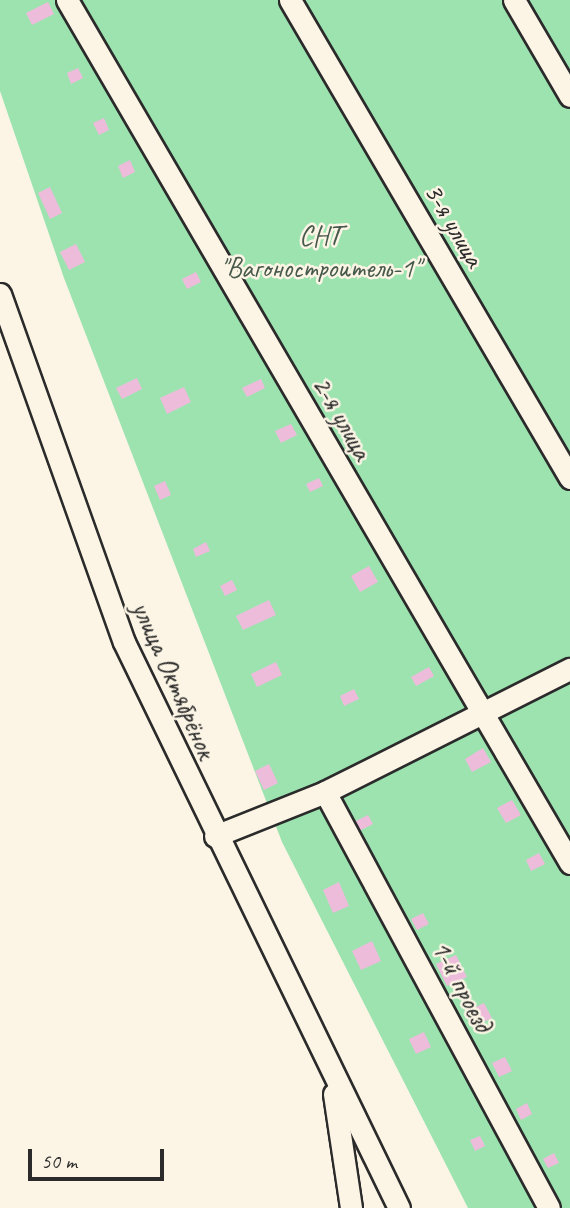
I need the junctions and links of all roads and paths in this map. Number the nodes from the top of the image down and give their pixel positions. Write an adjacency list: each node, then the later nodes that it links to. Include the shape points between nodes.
1 (67, 0): 8 (street, 2-я улица)
2 (290, 0): 6 (street, 3-я улица)
3 (514, 0): 4 (street)
4 (570, 96)
5 (0, 294): 10 (street, улица Октябрёнок, via 124,642)
6 (570, 478)
7 (570, 669): 8 (street)
8 (482, 713): 9 (street); 11 (street, 2-я улица)
9 (325, 792): 10 (street); 15 (street, 1-й проезд)
10 (215, 836): 12 (street, улица Октябрёнок)
11 (570, 863)
12 (331, 1074): 13 (street); 14 (street, улица Октябрёнок)
13 (352, 1208)
14 (399, 1208)
15 (549, 1208)

